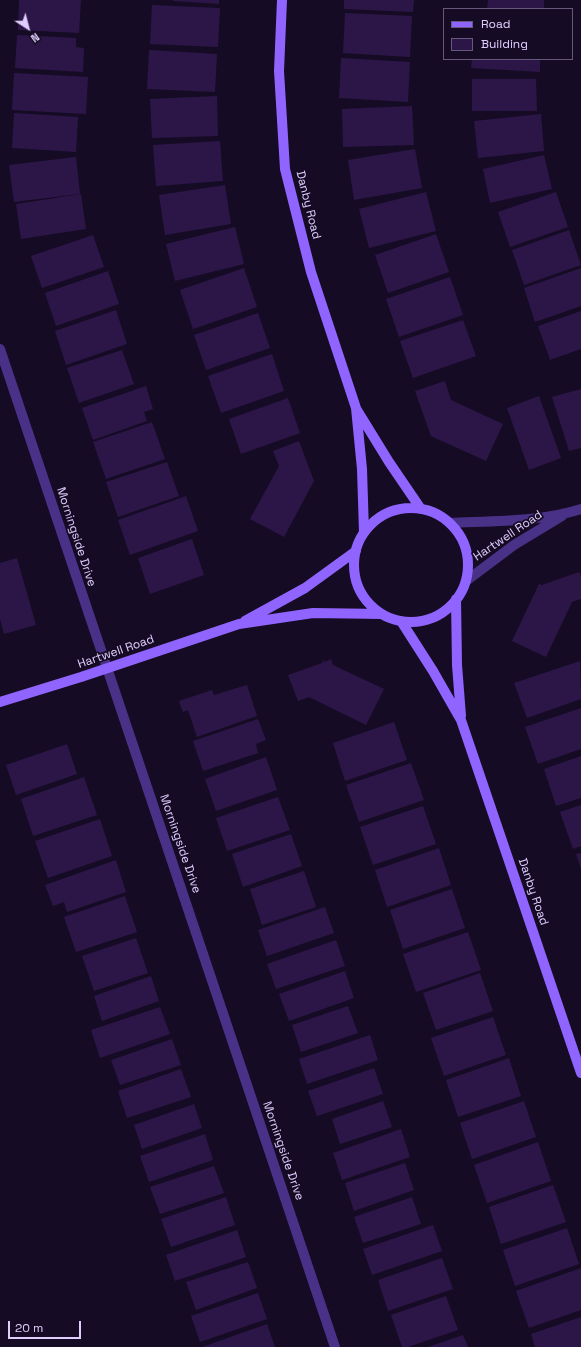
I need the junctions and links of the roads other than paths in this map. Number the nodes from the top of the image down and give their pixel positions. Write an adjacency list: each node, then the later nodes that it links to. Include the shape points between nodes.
1 (282, 0): 3 (street, Danby Road, via 279,71 285,169 311,272)
2 (0, 349): 15 (street, Morningside Drive)
3 (356, 408): 4 (street, Danby Road); 8 (street, Danby Road, via 362,469)
4 (421, 509): 7 (street, via 437,514); 8 (street, via 390,512 380,517)
5 (581, 509): 6 (street, Hartwell Road)
6 (565, 514): 7 (street, Hartwell Road); 10 (street, Hartwell Road, via 514,545)
7 (450, 523): 10 (street, via 463,541 466,551)
8 (364, 532): 9 (street)
9 (356, 551): 12 (street, via 354,562 357,583 366,601); 14 (street, Hartwell Road, via 305,588)
10 (466, 581): 11 (street)
11 (456, 599): 13 (street, via 441,614 432,618 412,622); 17 (street, Danby Road)
12 (382, 614): 13 (street); 14 (street, Hartwell Road, via 313,613)
13 (401, 621): 17 (street, Danby Road)
14 (239, 624): 15 (street, Hartwell Road)
15 (107, 668): 16 (street, Hartwell Road); 19 (street, Morningside Drive)
16 (0, 702)
17 (461, 720): 18 (street, Danby Road)
18 (581, 1073)
19 (335, 1347)

